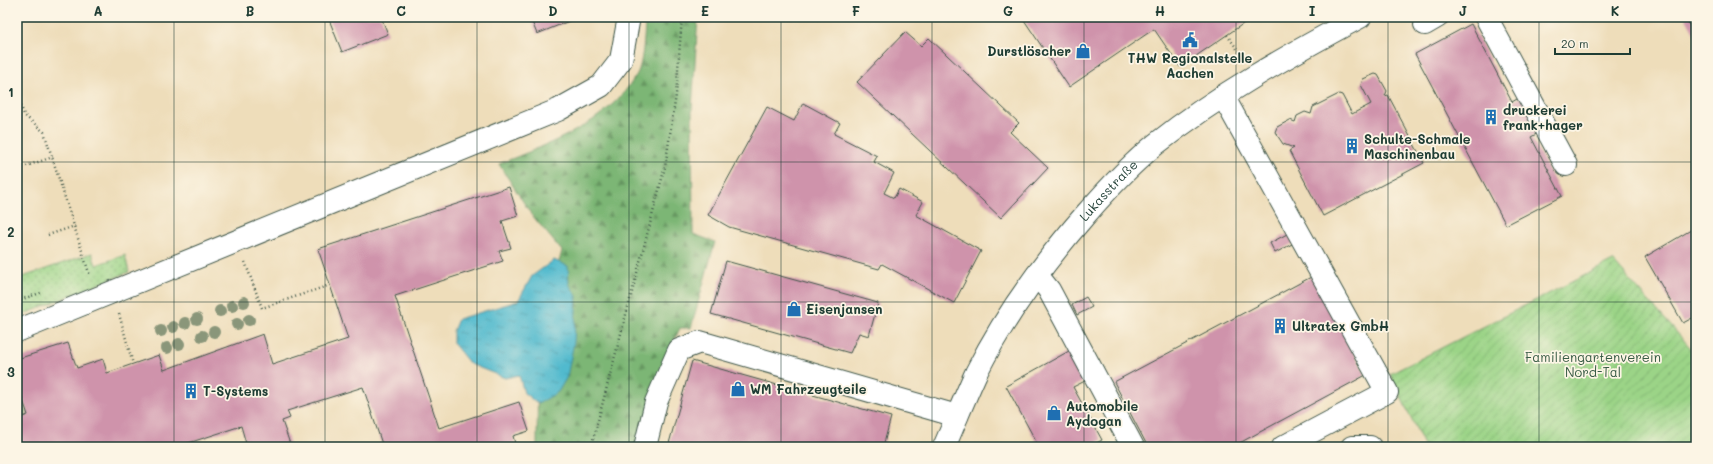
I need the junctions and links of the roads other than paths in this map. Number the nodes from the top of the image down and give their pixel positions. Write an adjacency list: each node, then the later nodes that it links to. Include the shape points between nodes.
1 (629, 17): 7 (street, via 621,60 601,86 558,110)
2 (1360, 17): 4 (street, Lukasstraße, via 1255,74)
3 (1486, 17): 5 (street)
4 (1223, 96): 6 (street, Lukasstraße, via 1155,145 1105,193); 12 (street, via 1387,392)
5 (1566, 165)
6 (1036, 275): 8 (street, Lukasstraße, via 1004,323); 11 (street, via 1049,290)
7 (17, 331)
8 (957, 416): 9 (street, via 700,342 679,350 656,402); 10 (street, Lukasstraße)
9 (645, 447)
10 (944, 447)
11 (1133, 447)
12 (1283, 447)
13 (1352, 447): 14 (street)
14 (1370, 447)

